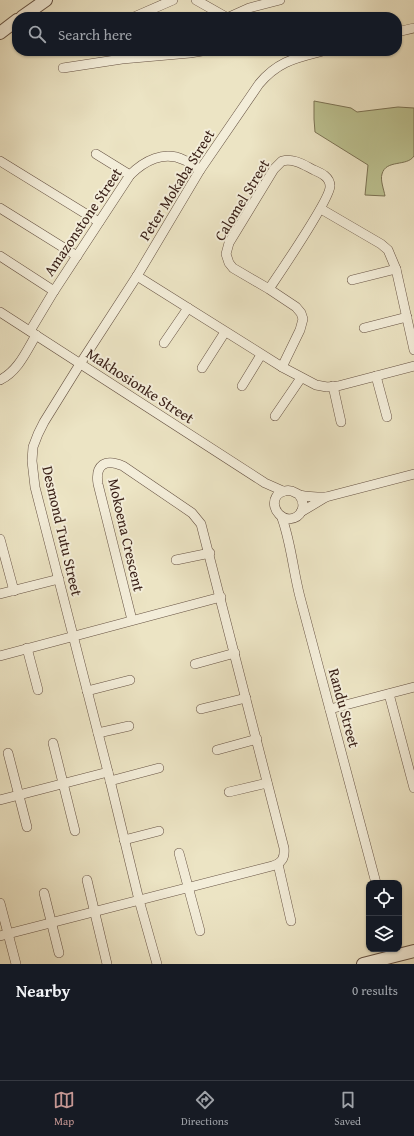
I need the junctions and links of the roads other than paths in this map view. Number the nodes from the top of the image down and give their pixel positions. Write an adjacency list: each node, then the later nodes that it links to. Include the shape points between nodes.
1 (46, 0): 5 (street)
2 (173, 0): 6 (street)
3 (196, 0): 7 (street)
4 (280, 0): 8 (street)
5 (29, 12)
6 (145, 12)
7 (218, 12)
8 (239, 12)
9 (12, 24): 12 (street)
10 (414, 28): 11 (street)
11 (402, 31)
12 (0, 33)
13 (117, 56): 15 (street)
14 (306, 56): 18 (street, Peter Mokaba Street, via 288,61 268,73)
15 (63, 68)
16 (96, 154): 19 (street)
17 (0, 161): 22 (street)
18 (200, 170): 19 (street, Amazonstone Street, via 184,160 166,156 145,162); 26 (street, Peter Mokaba Street)
19 (130, 176): 22 (street, Amazonstone Street)
20 (0, 208): 24 (street)
21 (321, 208): 25 (street, via 381,244 388,250); 28 (street, Calomel Street); 28 (street, Calomel Street, via 330,188 330,182 326,177 297,162 287,160 278,164 229,243 226,254 228,264)
22 (99, 222): 24 (street, Amazonstone Street)
23 (0, 256): 29 (street)
24 (76, 256): 29 (street, Amazonstone Street)
25 (396, 269): 27 (street); 32 (street)
26 (137, 276): 30 (street); 39 (street, Peter Mokaba Street)
27 (352, 280)
28 (269, 289): 41 (street, Calomel Street, via 296,307 303,319)
29 (54, 291): 35 (street, Amazonstone Street)
30 (188, 308): 34 (street); 36 (street)
31 (0, 312): 35 (street, Makhosionke Street)
32 (407, 317): 33 (street); 37 (street)
33 (364, 328)
34 (226, 332): 38 (street); 42 (street)
35 (33, 333): 39 (street, Makhosionke Street); 45 (street, Amazonstone Street, via 15,370)
36 (164, 343)
37 (414, 350)
38 (261, 355): 41 (street); 46 (street)
39 (80, 364): 52 (street, Makhosionke Street); 63 (street, Desmond Tutu Street, via 38,434 33,447 35,487)
40 (414, 366): 43 (street)
41 (282, 367): 44 (street)
42 (202, 368)
43 (376, 376): 47 (street); 49 (street)
44 (301, 378): 47 (street, via 316,385); 48 (street)
45 (0, 380)
46 (242, 386)
47 (333, 386): 50 (street)
48 (275, 416)
49 (386, 417)
50 (342, 422)
51 (414, 474): 55 (street)
52 (265, 482): 53 (street, Makhosionke Street); 56 (street)
53 (283, 491): 54 (street, via 294,491); 56 (street)
54 (299, 495): 55 (street); 57 (street, via 304,505)
55 (326, 497): 57 (street)
56 (274, 503): 58 (street, via 277,513)
57 (298, 515): 58 (street, via 289,519); 60 (street, Randu Street)
58 (282, 518): 60 (street, Randu Street)
59 (0, 539): 64 (street)
60 (289, 540): 80 (street, Randu Street, via 295,578)
61 (210, 553): 62 (street); 66 (street, Mokoena Crescent); 67 (street, Mokoena Crescent, via 201,524 192,513 123,466 112,462 103,464 97,473 98,484)
62 (176, 560)
63 (59, 579): 64 (street); 68 (street, Desmond Tutu Street)
64 (14, 591): 65 (street)
65 (0, 594)
66 (221, 597): 67 (street); 70 (street, Mokoena Crescent)
67 (132, 620): 68 (street)
68 (73, 635): 69 (street); 76 (street, Desmond Tutu Street)
69 (27, 648): 71 (street); 75 (street)
70 (235, 653): 72 (street); 78 (street, Mokoena Crescent)
71 (0, 656)
72 (195, 664)
73 (130, 680): 76 (street)
74 (414, 687): 77 (street)
75 (38, 690)
76 (88, 691): 82 (street, Desmond Tutu Street)
77 (389, 694): 80 (street); 91 (street)
78 (246, 698): 79 (street); 83 (street, Mokoena Crescent)
79 (201, 709)
80 (330, 709): 102 (street, Randu Street)
81 (129, 726): 82 (street)
82 (98, 733): 88 (street, Desmond Tutu Street)
83 (256, 739): 85 (street); 89 (street, Mokoena Crescent)
84 (53, 743): 90 (street)
85 (217, 750)
86 (8, 753): 93 (street)
87 (159, 768): 88 (street)
88 (109, 777): 90 (street); 98 (street, Desmond Tutu Street)
89 (267, 783): 92 (street); 100 (street, Mokoena Crescent, via 284,848 284,858)
90 (64, 784): 93 (street); 96 (street)
91 (414, 788)
92 (230, 792)
93 (19, 796): 94 (street); 95 (street)
94 (0, 800)
95 (27, 827)
96 (75, 831)
97 (159, 831): 98 (street)
98 (124, 840): 105 (street, Desmond Tutu Street)
99 (179, 853): 103 (street)
100 (278, 864): 103 (street); 108 (street)
101 (87, 880): 107 (street)
102 (375, 880)
103 (188, 887): 105 (street); 110 (street)
104 (44, 893): 109 (street)
105 (139, 900): 107 (street); 118 (street, Desmond Tutu Street)
106 (0, 903): 111 (street)
107 (95, 912): 109 (street); 117 (street)
108 (291, 921)
109 (52, 923): 111 (street); 115 (street)
110 (200, 931)
111 (4, 935): 116 (street)
112 (414, 951): 114 (street)
113 (394, 952): 119 (street)
114 (402, 952)
115 (59, 953)
116 (16, 964)
117 (107, 964)
118 (157, 964)
119 (363, 964)

